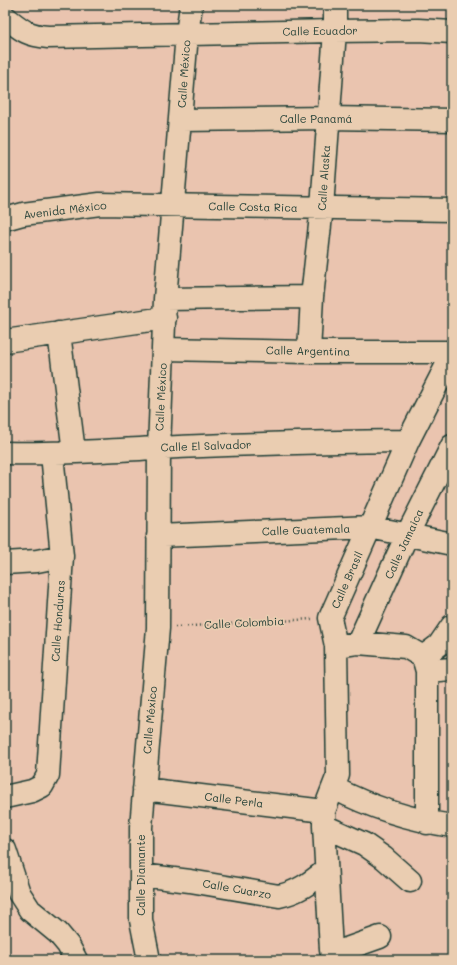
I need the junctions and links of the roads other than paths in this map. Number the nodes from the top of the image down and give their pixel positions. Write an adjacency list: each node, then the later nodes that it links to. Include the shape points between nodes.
1 (191, 5): 6 (street, Calle México)
2 (335, 5): 4 (street, Calle Alaska)
3 (5, 17): 6 (street, Calle Ecuador, via 24,32 40,37)
4 (335, 31): 5 (street, Calle Ecuador); 6 (street, Calle Ecuador); 7 (street, Calle Alaska)
5 (452, 32)
6 (188, 34): 8 (street, Calle México)
7 (328, 118): 8 (street, Calle Panamá); 9 (street, Calle Panamá); 11 (street, Calle Alaska)
8 (181, 120): 10 (street, Calle México)
9 (452, 120)
10 (173, 206): 11 (street, Calle Costa Rica); 13 (street, Avenida México, via 100,204 23,214); 15 (street, Calle México)
11 (322, 208): 12 (street, Calle Costa Rica); 14 (street, Calle Alaska)
12 (452, 210)
13 (5, 219)
14 (312, 297): 15 (street, via 257,298); 19 (street, Calle Alaska)
15 (165, 308): 16 (street); 18 (street, Calle México)
16 (59, 333): 17 (street); 24 (street)
17 (5, 341)
18 (164, 349): 19 (street, Calle Argentina); 23 (street, Calle México)
19 (309, 352): 20 (street, Calle Argentina)
20 (452, 353): 21 (street, Calle Brasil)
21 (408, 441): 23 (street, Calle El Salvador); 27 (street, Calle Brasil)
22 (452, 446): 28 (street, Calle Jamaica)
23 (159, 448): 24 (street, Calle El Salvador); 29 (street, Calle México)
24 (74, 452): 26 (street, Calle El Salvador)
25 (5, 453): 26 (street, Calle El Salvador)
26 (52, 454): 31 (street, Calle Honduras)
27 (370, 527): 28 (street, Calle Guatemala); 29 (street, Calle Guatemala); 35 (street, Calle Brasil, via 330,618)
28 (407, 535): 30 (street, Calle Guatemala); 34 (street, Calle Jamaica)
29 (158, 536): 39 (street, Calle México, via 158,628)
30 (452, 544)
31 (62, 556): 32 (street); 40 (street, Calle Honduras, via 48,775 42,786)
32 (5, 563)
33 (452, 626): 36 (street)
34 (358, 643): 35 (street); 36 (street, via 406,647)
35 (336, 646): 38 (street, Calle Brasil, via 338,775)
36 (425, 664): 37 (street); 42 (street)
37 (452, 669)
38 (334, 788): 41 (street, Calle Brasil, via 329,796); 42 (street, via 356,799)
39 (144, 789): 41 (street, Calle Perla); 46 (street, Calle Diamante)
40 (5, 797)
41 (324, 819): 45 (street, Calle Brasil); 47 (street, Calle Perla, via 384,858)
42 (427, 823): 43 (street)
43 (452, 826)
44 (5, 850): 49 (street, via 19,893 30,910 58,933)
45 (325, 871): 46 (street, Calle Cuarzo, via 293,893 279,896); 48 (street, Calle Brasil, via 330,950 335,953)
46 (141, 875): 50 (street, Calle Diamante, via 141,920)
47 (410, 881)
48 (380, 938)
49 (76, 960)
50 (149, 960)

